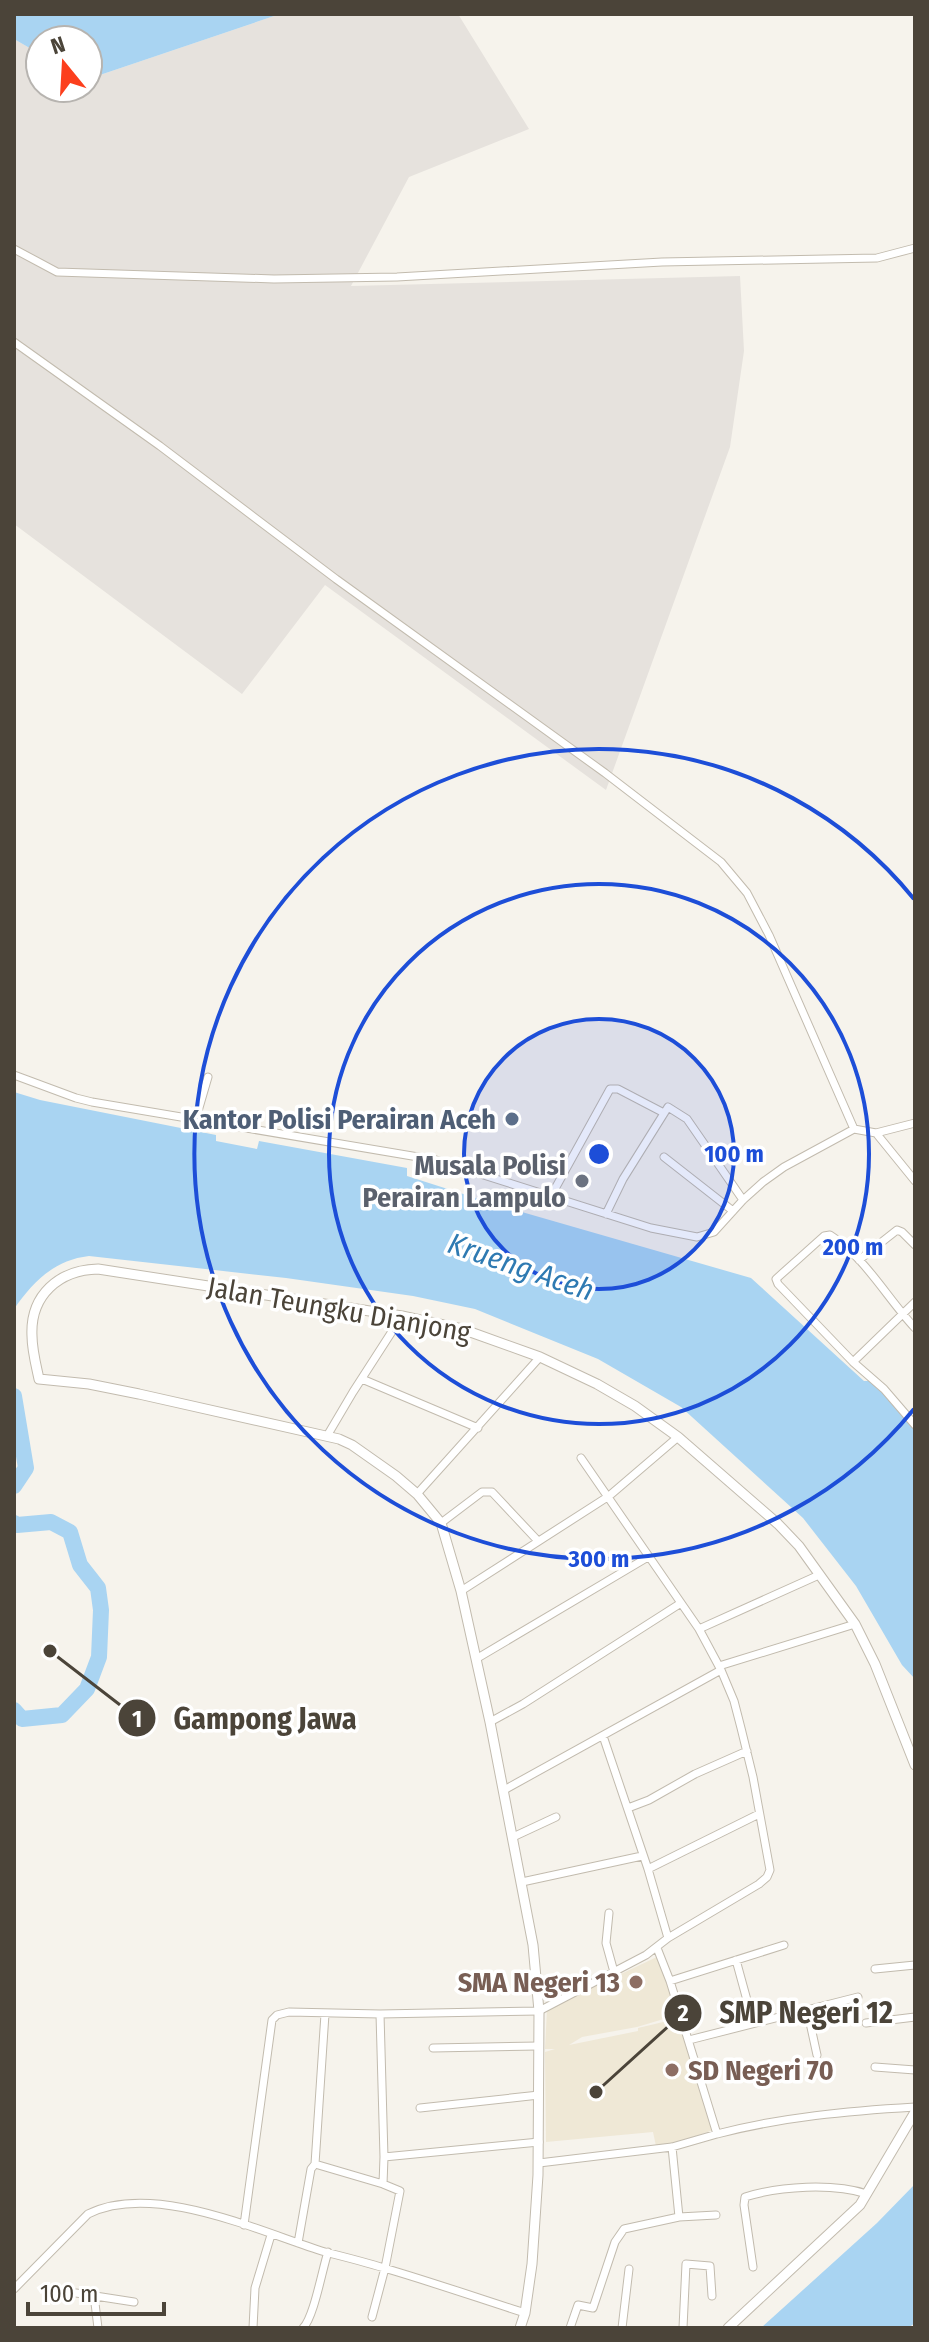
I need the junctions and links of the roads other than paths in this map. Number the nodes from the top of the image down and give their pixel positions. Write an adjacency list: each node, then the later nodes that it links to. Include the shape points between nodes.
1 (915, 248): 2 (street, via 877,258 274,279 57,272)
2 (14, 249)
3 (14, 342): 9 (street, via 721,862 747,893 769,935)
4 (14, 1075): 7 (street, via 92,1102)
5 (208, 1077): 7 (street)
6 (664, 1113): 13 (street, via 610,1089); 14 (street, via 668,1107 687,1119); 16 (street)
7 (196, 1118): 13 (street, via 436,1160)
8 (915, 1123): 10 (street)
9 (854, 1129): 10 (street); 14 (street, via 773,1174)
10 (876, 1133): 12 (street)
11 (664, 1157): 15 (street)
12 (915, 1181)
13 (551, 1196): 16 (street)
14 (743, 1200): 15 (street)
15 (733, 1211): 16 (street, via 702,1237)
16 (606, 1214)
17 (915, 1245): 18 (street, via 897,1230)
18 (859, 1260): 20 (street); 24 (street, via 824,1236 776,1281)
19 (915, 1302): 20 (street)
20 (903, 1314): 22 (street); 24 (street)
21 (402, 1316): 23 (street, Jalan Teungku Dianjong, via 474,1332); 25 (street); 28 (street, Jalan Teungku Dianjong, via 112,1270 85,1269 58,1279 39,1301 32,1339 39,1379 89,1384)
22 (915, 1328)
23 (540, 1357): 27 (street); 29 (street, Jalan Teungku Dianjong, via 617,1395)
24 (853, 1362): 26 (street)
25 (362, 1379): 27 (street); 28 (street)
26 (915, 1425)
27 (478, 1428): 31 (street)
28 (327, 1436): 31 (street, via 352,1445)
29 (678, 1437): 32 (street); 36 (street, Jalan Teungku Dianjong, via 778,1524)
30 (581, 1458): 32 (street)
31 (417, 1494): 33 (street)
32 (609, 1496): 34 (street); 35 (street)
33 (441, 1523): 34 (street, via 488,1491 496,1493); 37 (street)
34 (538, 1541): 37 (street)
35 (648, 1557): 38 (street); 41 (street)
36 (819, 1575): 39 (street, Jalan Teungku Dianjong); 40 (street)
37 (461, 1591): 41 (street)
38 (681, 1603): 40 (street); 43 (street)
39 (855, 1624): 42 (street); 46 (street, Jalan Teungku Dianjong)
40 (699, 1629): 42 (street)
41 (476, 1659): 43 (street)
42 (720, 1668): 44 (street); 45 (street)
43 (490, 1722): 47 (street)
44 (603, 1736): 47 (street); 48 (street)
45 (747, 1751): 48 (street); 49 (street)
46 (915, 1765)
47 (504, 1790): 51 (street)
48 (628, 1808): 52 (street)
49 (759, 1814): 53 (street); 56 (street, via 767,1877)
50 (556, 1817): 51 (street)
51 (513, 1837): 54 (street)
52 (642, 1856): 53 (street); 54 (street)
53 (648, 1869): 56 (street)
54 (522, 1882): 66 (street)
55 (609, 1913): 62 (street, via 606,1943)
56 (668, 1938): 58 (street)
57 (784, 1945): 59 (street)
58 (657, 1948): 62 (street); 63 (street)
59 (736, 1960): 63 (street); 70 (street)
60 (915, 1965): 61 (street)
61 (875, 1969)
62 (614, 1972): 66 (street)
63 (670, 1981): 72 (street)
64 (858, 1997): 65 (street)
65 (807, 2009): 70 (street); 75 (street)
66 (539, 2011): 68 (street); 73 (street)
67 (325, 2014): 68 (street); 86 (street); 91 (street, via 289,2012 272,2020)
68 (380, 2014): 84 (street)
69 (915, 2017): 71 (street)
70 (753, 2022): 72 (street)
71 (866, 2023)
72 (689, 2040): 81 (street)
73 (538, 2046): 74 (street); 78 (street)
74 (433, 2048)
75 (817, 2055)
76 (875, 2067): 77 (street)
77 (915, 2070)
78 (539, 2095): 79 (street); 82 (street)
79 (420, 2108)
80 (915, 2109): 81 (street, via 810,2116); 88 (street)
81 (717, 2134): 83 (street)
82 (539, 2142): 84 (street); 85 (street)
83 (672, 2147): 85 (street); 90 (street)
84 (384, 2157): 87 (street)
85 (539, 2163): 103 (street)
86 (315, 2164): 87 (street); 93 (street)
87 (383, 2184): 96 (street, via 401,2194)
88 (867, 2194): 95 (street, via 849,2188 811,2188 745,2197); 112 (street, via 846,2220)
89 (716, 2215): 90 (street)
90 (679, 2217): 109 (street, via 624,2229 593,2308 578,2305)
91 (244, 2225): 92 (street); 98 (street, via 176,2207 100,2208)
92 (271, 2235): 93 (street); 106 (street, via 255,2288)
93 (298, 2243): 94 (street)
94 (328, 2252): 96 (street); 107 (street)
95 (753, 2267)
96 (385, 2268): 103 (street); 104 (street)
97 (629, 2269): 110 (street)
98 (14, 2289)
99 (76, 2293): 100 (street)
100 (94, 2295): 102 (street); 105 (street)
101 (712, 2296): 111 (street, via 710,2266 686,2264)
102 (134, 2302)
103 (525, 2313): 108 (street)
104 (372, 2317)
105 (98, 2328)
106 (253, 2328)
107 (303, 2328)
108 (520, 2328)
109 (570, 2328)
110 (622, 2328)
111 (683, 2328)
112 (728, 2328)

